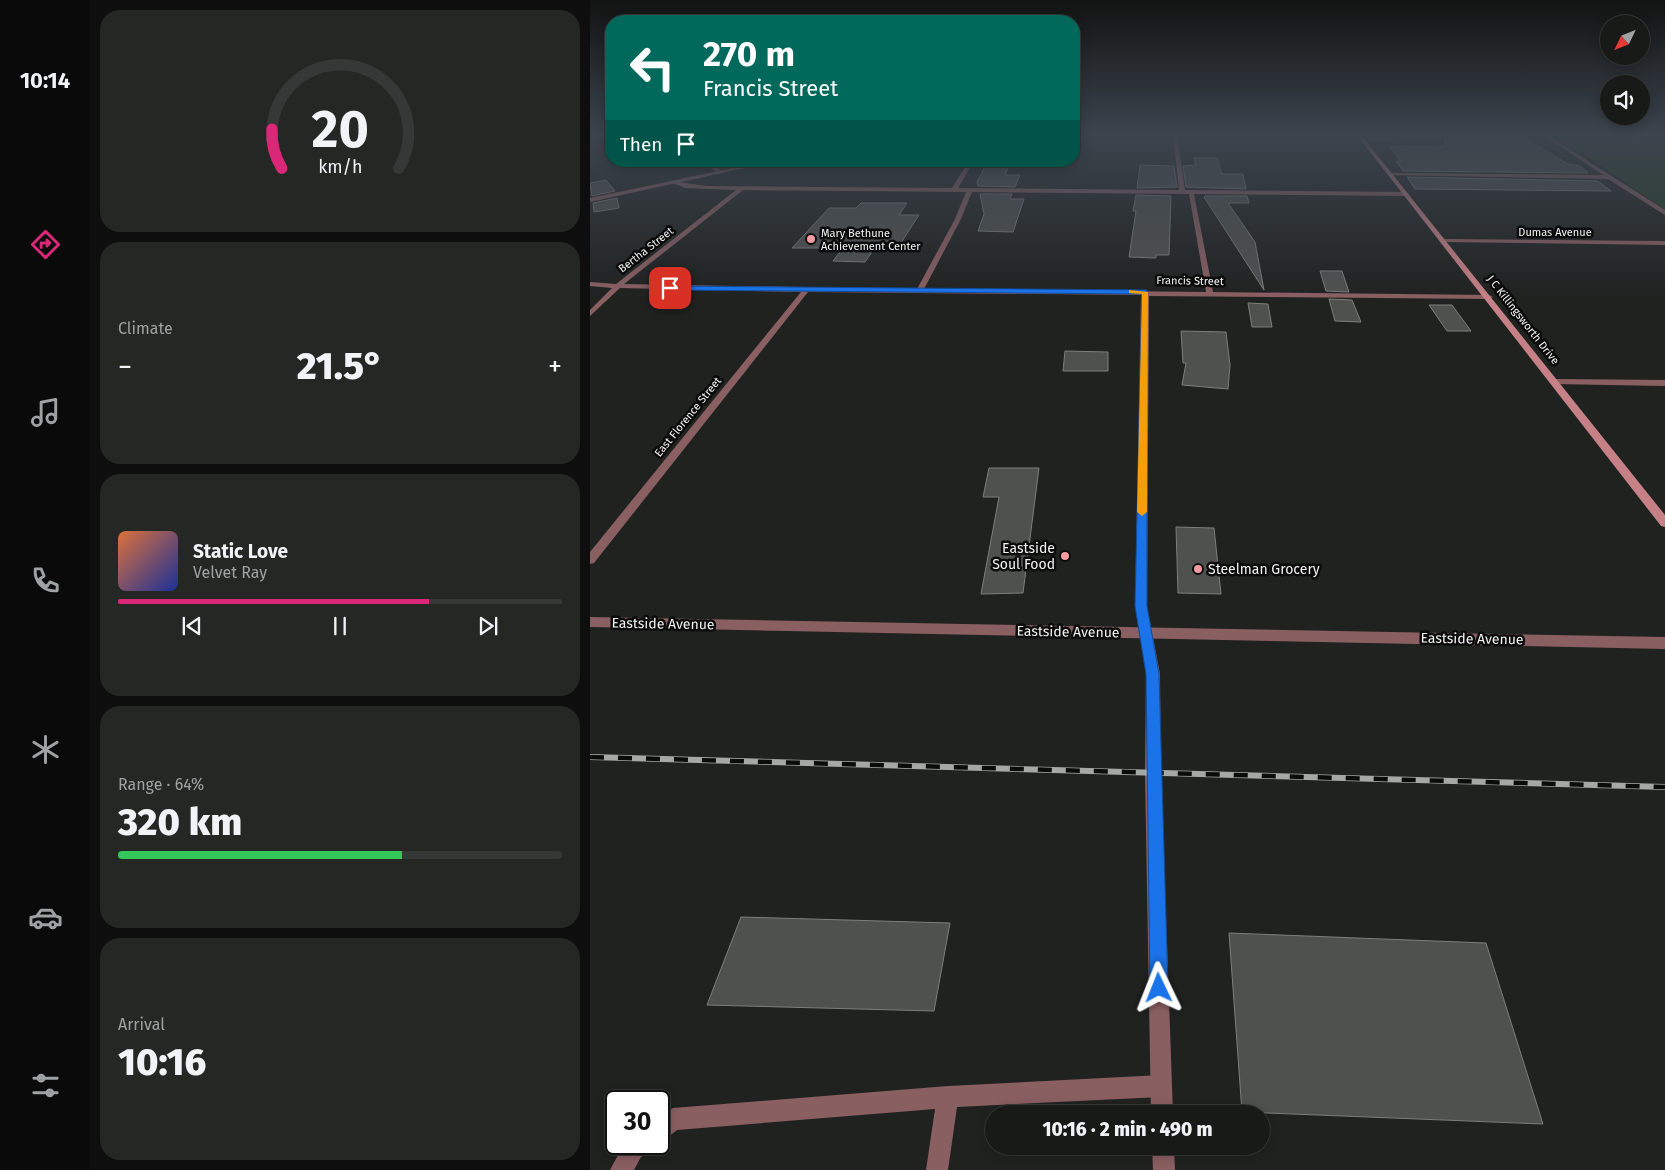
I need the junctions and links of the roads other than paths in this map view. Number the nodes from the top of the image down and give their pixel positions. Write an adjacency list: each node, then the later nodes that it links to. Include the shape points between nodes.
1 (639, 190): 11 (street)
2 (740, 190): 16 (street, Bertha Street)
3 (912, 190): 4 (street)
4 (954, 190): 5 (street)
5 (970, 190): 8 (street); 18 (street)
6 (1403, 190): 10 (main road, J C Killingsworth Drive)
7 (1628, 190): 12 (street)
8 (1182, 191): 9 (street)
9 (1191, 191): 10 (street); 20 (street)
10 (1406, 194): 13 (main road, J C Killingsworth Drive)
11 (590, 200)
12 (1665, 213)
13 (1445, 241): 14 (street, Dumas Avenue); 21 (main road, J C Killingsworth Drive)
14 (1665, 243)
15 (590, 284): 16 (street, Francis Street)
16 (618, 286): 17 (street, Francis Street); 22 (street, Bertha Street)
17 (806, 290): 18 (street, Francis Street); 26 (street, East Florence Street)
18 (920, 290): 19 (street, Francis Street)
19 (1145, 292): 20 (street, Francis Street); 28 (street, via 1141,606)
20 (1210, 292): 21 (street, Francis Street)
21 (1489, 297): 23 (main road, J C Killingsworth Drive)
22 (590, 314)
23 (1556, 382): 24 (street); 25 (main road, J C Killingsworth Drive)
24 (1665, 383)
25 (1665, 523)
26 (590, 560)
27 (590, 622): 28 (street, Eastside Avenue)
28 (1146, 633): 29 (street, Eastside Avenue); 30 (street, via 1153,674)
29 (1665, 643)
30 (1161, 1086): 31 (street); 32 (street)
31 (948, 1097): 33 (street); 37 (street)
32 (1162, 1105)
33 (670, 1121)
34 (630, 1155): 36 (street)
35 (1163, 1155): 38 (street)
36 (621, 1170)
37 (937, 1170)
38 (1164, 1170)

